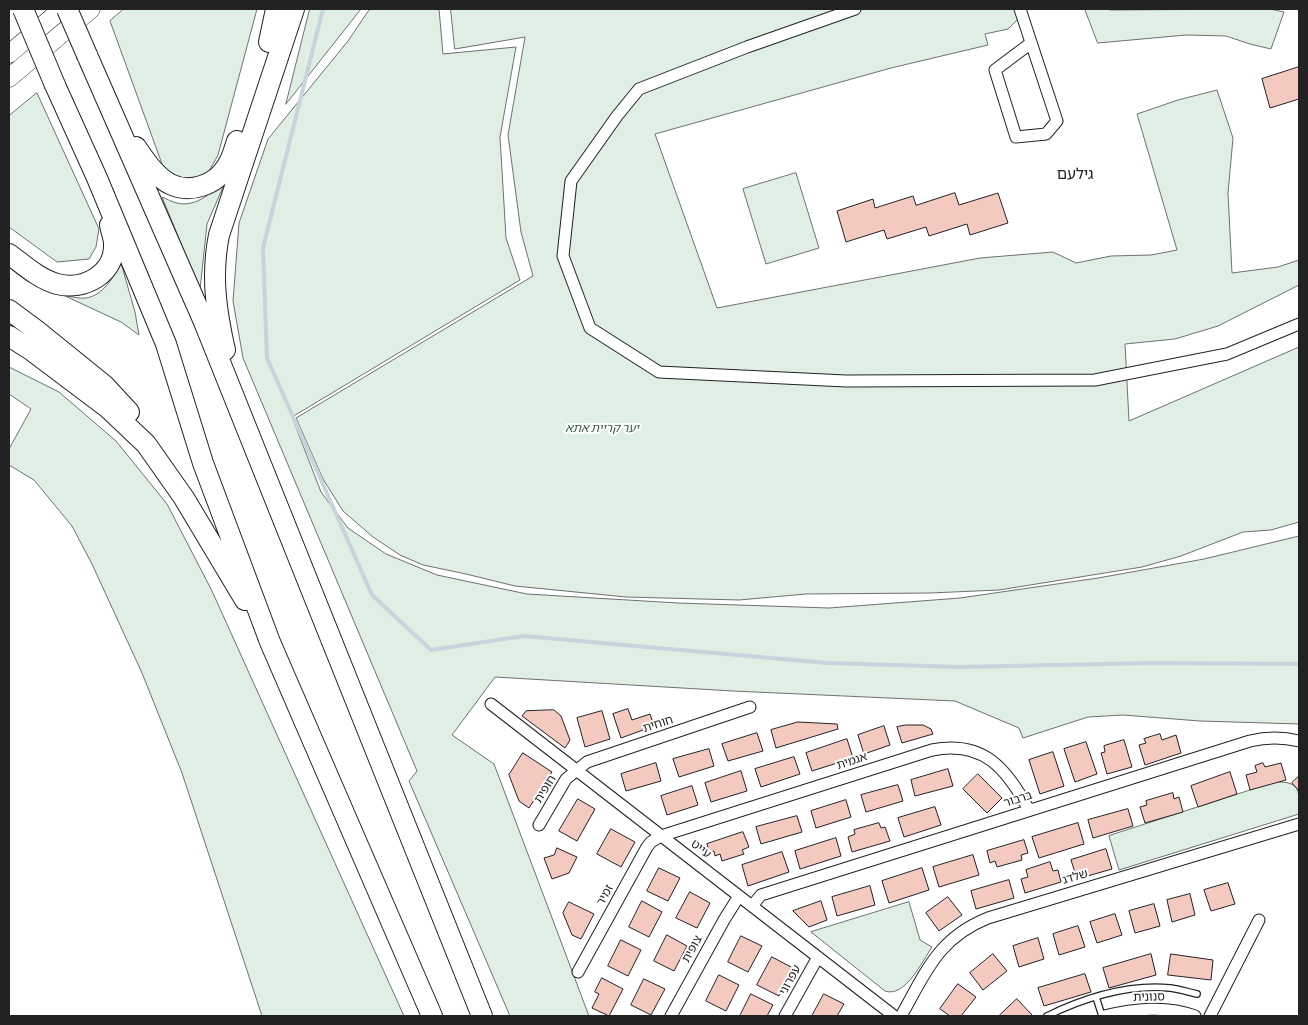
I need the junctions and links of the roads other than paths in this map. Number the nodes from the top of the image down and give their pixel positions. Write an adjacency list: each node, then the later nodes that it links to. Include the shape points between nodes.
1 (24, 9): 15 (highway, bridge)
2 (62, 9): 12 (main road)
3 (67, 9): 14 (highway, bridge)
4 (90, 9): 13 (main road)
5 (276, 9): 10 (highway)
6 (281, 9): 10 (highway)
7 (294, 9): 22 (highway, via 216,252 216,310)
8 (855, 9): 20 (street, via 639,89 571,181 563,256 590,328 659,372 846,381 1096,380 1228,354)
9 (1020, 9): 11 (street)
10 (269, 42): 14 (highway, via 232,157 220,175 204,186 178,187 162,178)
11 (1031, 43): 11 (street, via 996,70 1016,137 1046,134 1057,121)
12 (9, 54)
13 (9, 78)
14 (110, 110): 22 (highway, via 204,322)
15 (97, 178): 18 (highway, via 114,245 112,258 100,276); 24 (highway, via 151,306 203,464)
16 (9, 241): 18 (highway, via 48,273 61,281)
17 (9, 254): 18 (highway, via 42,278 59,285)
18 (81, 286)
19 (9, 310): 23 (highway, via 104,385 132,416)
20 (1299, 324)
21 (9, 336): 23 (highway, via 108,408)
22 (243, 420): 41 (highway)
23 (146, 444): 24 (highway, via 184,498)
24 (270, 642): 40 (highway)
25 (491, 704): 28 (street, עייט)
26 (750, 707): 28 (street, חוחית, via 593,760)
27 (1299, 742): 29 (street, ברבור, via 1268,737 1250,741)
28 (577, 770): 31 (street, חופית, via 561,787); 32 (street, עייט)
29 (1029, 810): 32 (street, אגמית, via 1016,786 999,766 975,752 945,748); 34 (street, ברבור, via 761,895)
30 (1299, 824): 45 (street, שלדג, via 974,923 941,949)
31 (539, 825)
32 (661, 836): 33 (street, עייט); 37 (street, זמיר, via 647,847)
33 (740, 896): 34 (street, עייט); 42 (street, צופית)
34 (752, 906): 36 (street, עייט)
35 (1259, 920): 49 (street)
36 (818, 957): 43 (street, עפרוני); 44 (street, עייט)
37 (578, 972)
38 (1197, 994): 39 (lane, via 1170,988 1145,988)
39 (1096, 997): 46 (lane); 47 (lane)
40 (432, 1016)
41 (482, 1016)
42 (671, 1016)
43 (786, 1016)
44 (894, 1016)
45 (901, 1016)
46 (1047, 1016)
47 (1103, 1016): 48 (street, סנונית, via 1147,1009)
48 (1195, 1016)
49 (1210, 1016)

